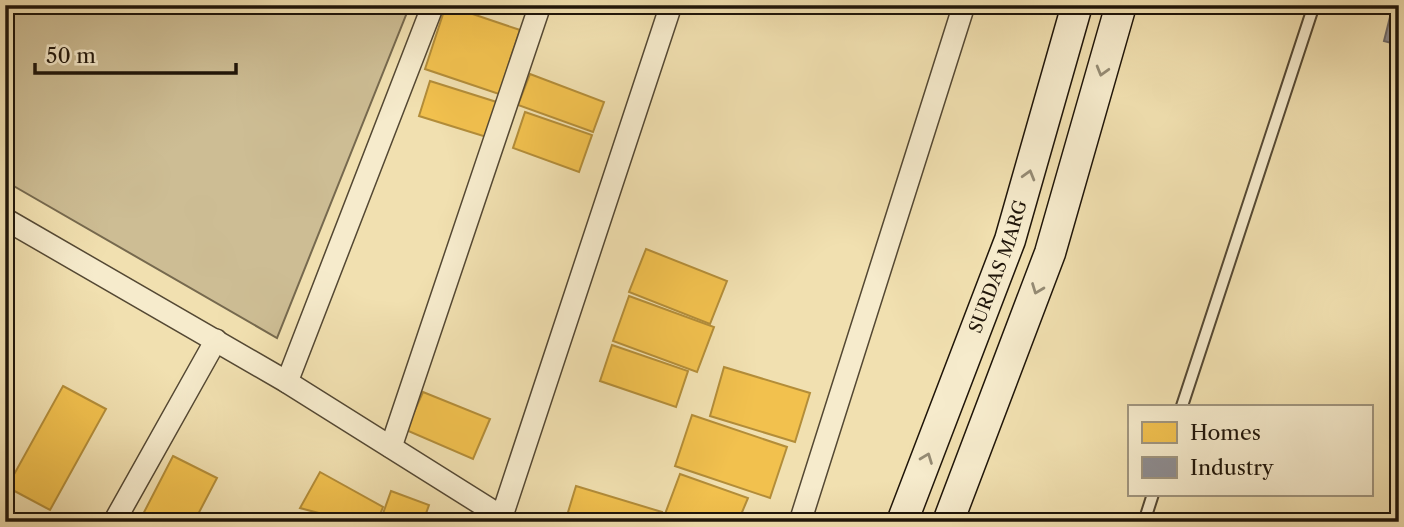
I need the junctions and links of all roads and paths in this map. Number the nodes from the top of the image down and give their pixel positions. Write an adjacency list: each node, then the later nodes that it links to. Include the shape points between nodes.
1 (433, 5): 10 (street)
2 (540, 5): 12 (street)
3 (671, 5): 14 (street)
4 (964, 5): 16 (street)
5 (1077, 5): 17 (main road, SURDAS MARG, one-way to 5, via 1010,240)
6 (1121, 5): 18 (main road, one-way to 18, via 1050,253)
7 (1314, 5): 11 (lane)
8 (5, 219): 9 (street)
9 (216, 340): 10 (street); 15 (street)
10 (287, 382): 12 (street)
11 (1182, 405)
12 (391, 447): 14 (street)
13 (1152, 496): 19 (lane)
14 (501, 519)
15 (114, 522)
16 (800, 522)
17 (902, 522)
18 (948, 522)
19 (1144, 522)

